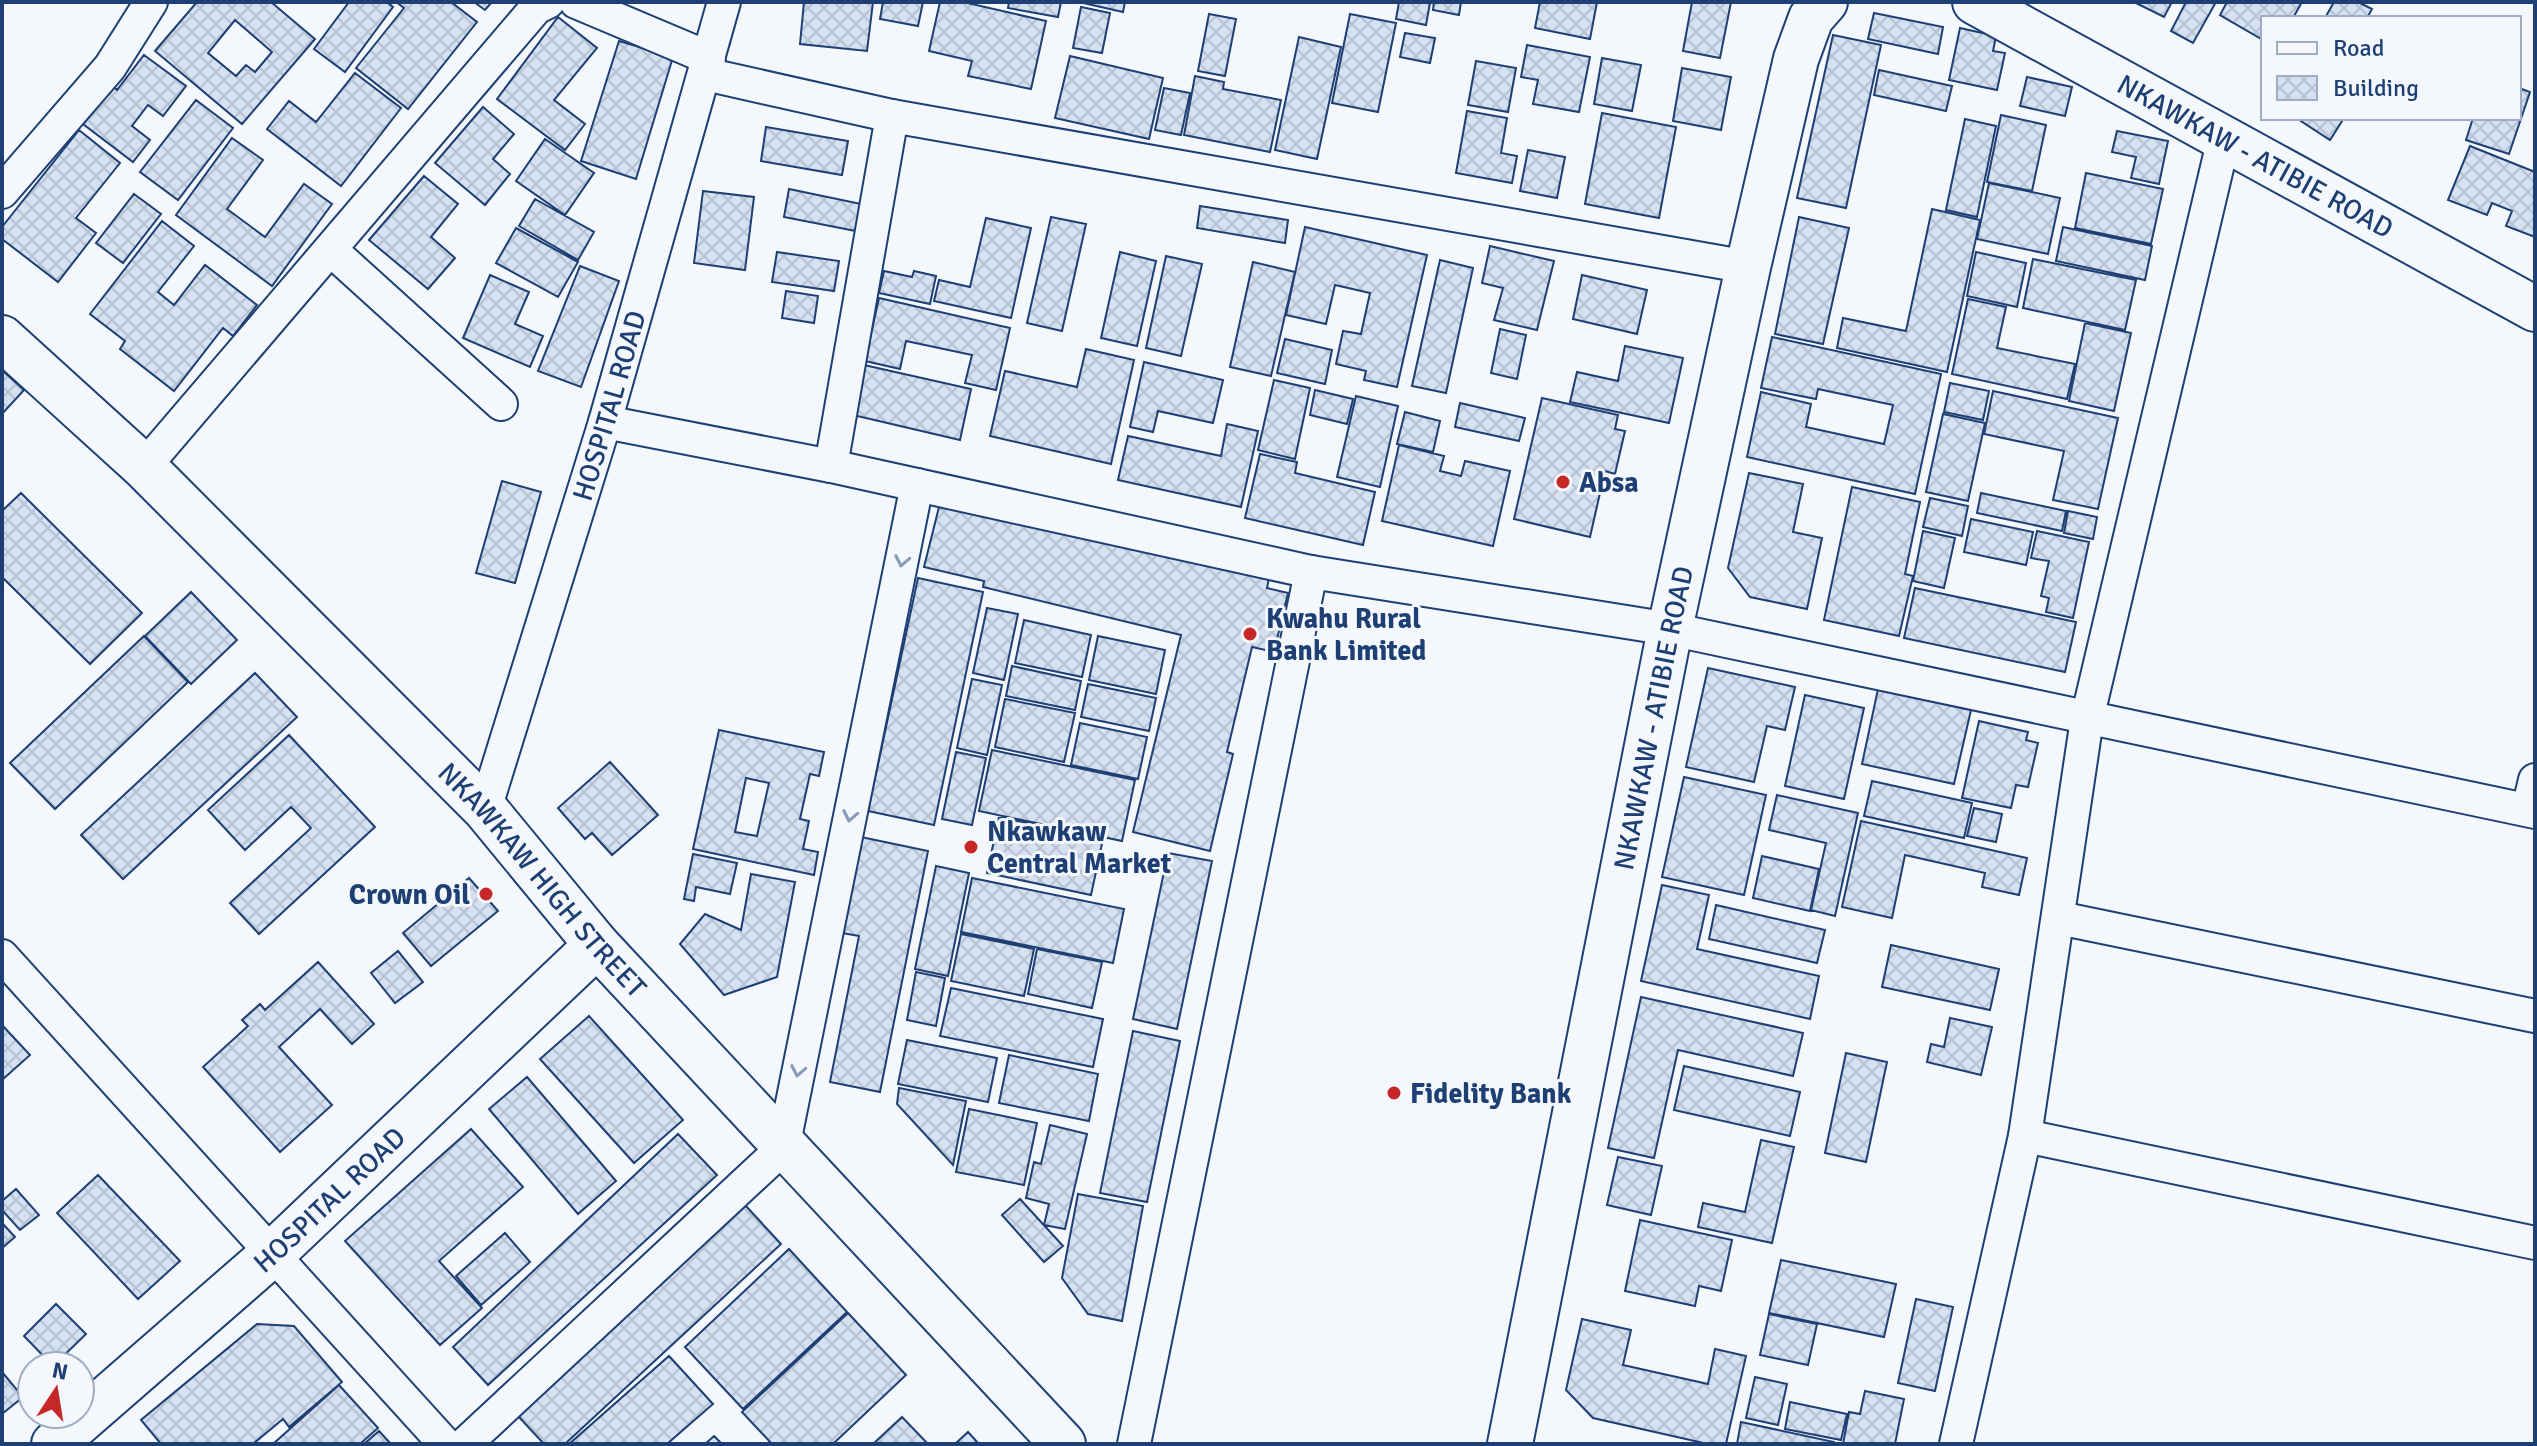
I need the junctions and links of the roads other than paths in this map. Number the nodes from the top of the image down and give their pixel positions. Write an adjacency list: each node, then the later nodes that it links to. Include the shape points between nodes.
1 (151, 2): 10 (street, via 110,67)
2 (548, 2): 11 (street, via 536,8)
3 (576, 2): 7 (street)
4 (724, 2): 7 (street, HOSPITAL ROAD)
5 (1825, 2): 12 (main road, NKAWKAW - ATIBIE ROAD, via 1811,18 1796,59)
6 (1975, 2): 9 (main road, NKAWKAW - ATIBIE ROAD)
7 (707, 66): 8 (street); 16 (street, HOSPITAL ROAD)
8 (892, 116): 12 (street); 17 (street)
9 (2224, 138): 13 (main road, NKAWKAW - ATIBIE ROAD); 22 (street)
10 (2, 192)
11 (331, 250): 15 (street); 18 (street)
12 (1748, 267): 21 (main road, NKAWKAW - ATIBIE ROAD)
13 (2535, 309)
14 (2, 338): 18 (main road, NKAWKAW HIGH STREET)
15 (501, 404)
16 (605, 422): 17 (street); 24 (street, HOSPITAL ROAD)
17 (831, 466): 19 (street)
18 (144, 467): 24 (main road, NKAWKAW HIGH STREET)
19 (917, 485): 20 (street); 30 (street, one-way to 30)
20 (1311, 572): 21 (street); 37 (street)
21 (1670, 629): 22 (street); 38 (main road, NKAWKAW - ATIBIE ROAD)
22 (2087, 719): 23 (street); 25 (street)
23 (2533, 801)
24 (485, 809): 26 (main road, NKAWKAW HIGH STREET)
25 (2059, 918): 28 (street); 29 (street)
26 (597, 945): 30 (main road, NKAWKAW HIGH STREET); 32 (main road, HOSPITAL ROAD)
27 (2, 956): 32 (street)
28 (2535, 1016)
29 (2025, 1136): 31 (street); 39 (street)
30 (783, 1148): 35 (street); 36 (main road, NKAWKAW HIGH STREET)
31 (2535, 1243)
32 (271, 1255): 33 (main road, HOSPITAL ROAD); 34 (street)
33 (54, 1444)
34 (445, 1444)
35 (465, 1444)
36 (1063, 1444)
37 (1134, 1444)
38 (1510, 1444)
39 (1956, 1444)

